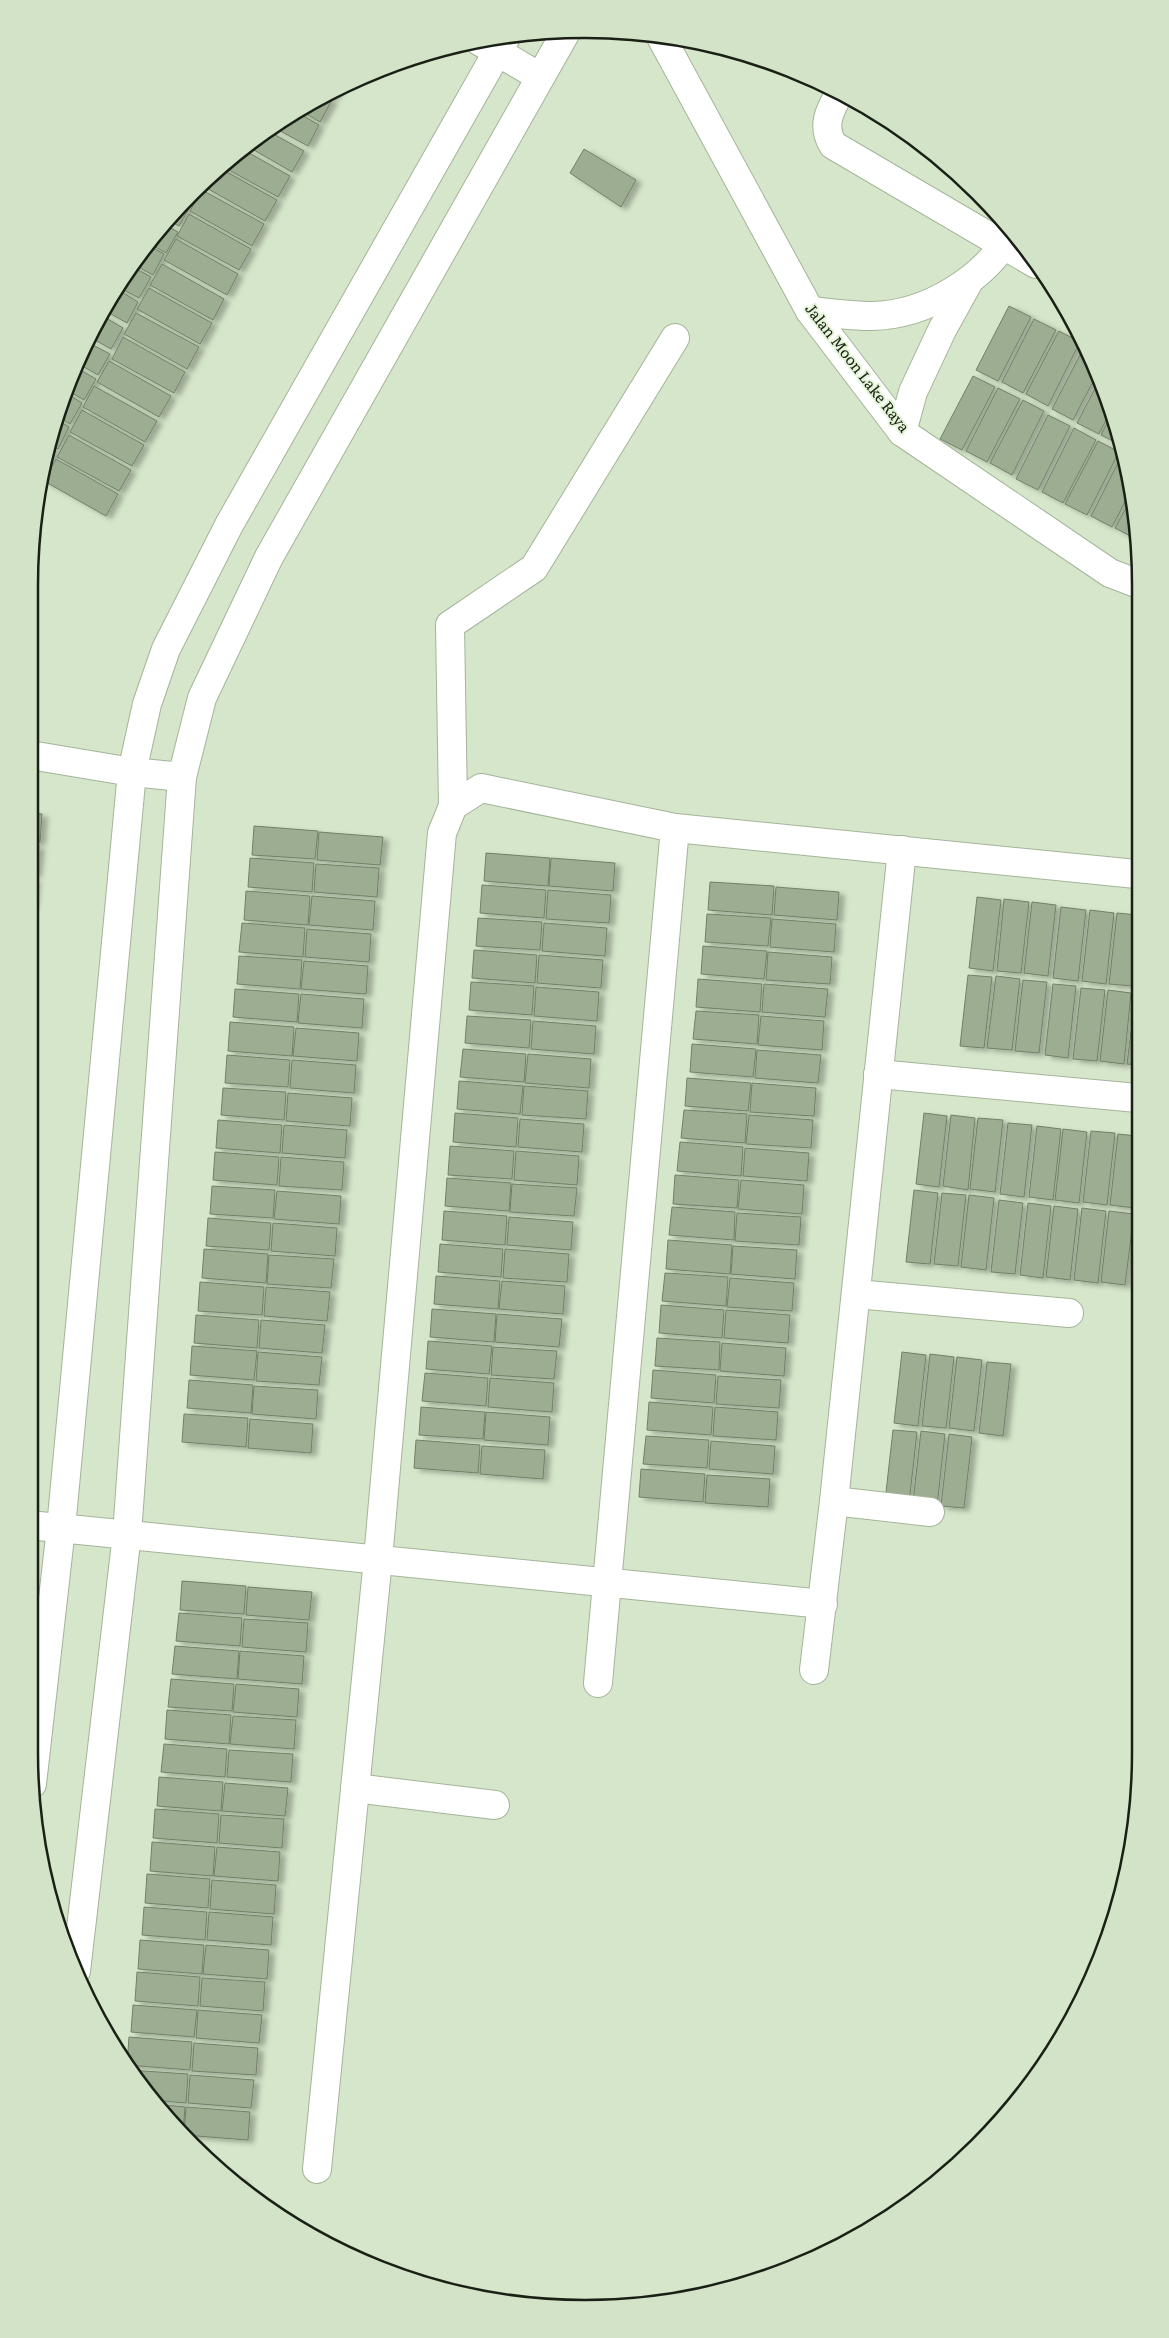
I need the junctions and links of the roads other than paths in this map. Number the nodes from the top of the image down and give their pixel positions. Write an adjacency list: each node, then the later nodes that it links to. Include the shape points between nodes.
1 (562, 39): 5 (street)
2 (664, 43): 9 (street, Jalan Moon Lake Raya)
3 (493, 45): 14 (street, via 229,525 170,640 147,704)
4 (498, 45): 5 (street)
5 (540, 77): 15 (street, via 269,557 202,698)
6 (836, 99): 7 (street, via 828,114 827,126 833,145)
7 (1008, 240): 8 (street)
8 (972, 277): 9 (street, via 943,298 910,309 873,316); 11 (street, via 913,392)
9 (810, 311): 11 (street, Jalan Moon Lake Raya)
10 (675, 338): 16 (street, via 534,568 450,625)
11 (902, 432): 12 (street, Jalan Moon Lake Raya, via 1110,573)
12 (1132, 581)
13 (38, 756): 14 (street)
14 (132, 772): 15 (street); 27 (street)
15 (182, 777): 28 (street)
16 (453, 806): 17 (street, via 480,788); 29 (street, via 442,833)
17 (675, 828): 18 (street); 30 (street)
18 (902, 850): 19 (street); 20 (street)
19 (1132, 874)
20 (878, 1074): 21 (street); 22 (street)
21 (1132, 1098)
22 (856, 1294): 23 (street); 24 (street)
23 (1069, 1313)
24 (834, 1501): 25 (street); 31 (street)
25 (930, 1512)
26 (38, 1526): 27 (street)
27 (61, 1528): 28 (street); 34 (street)
28 (127, 1534): 29 (street); 37 (street)
29 (378, 1559): 30 (street); 35 (street)
30 (607, 1582): 31 (street); 33 (street)
31 (823, 1604): 32 (street)
32 (814, 1670)
33 (598, 1683)
34 (38, 1731)
35 (355, 1788): 36 (street); 38 (street)
36 (494, 1805)
37 (77, 1959)
38 (317, 2169)

